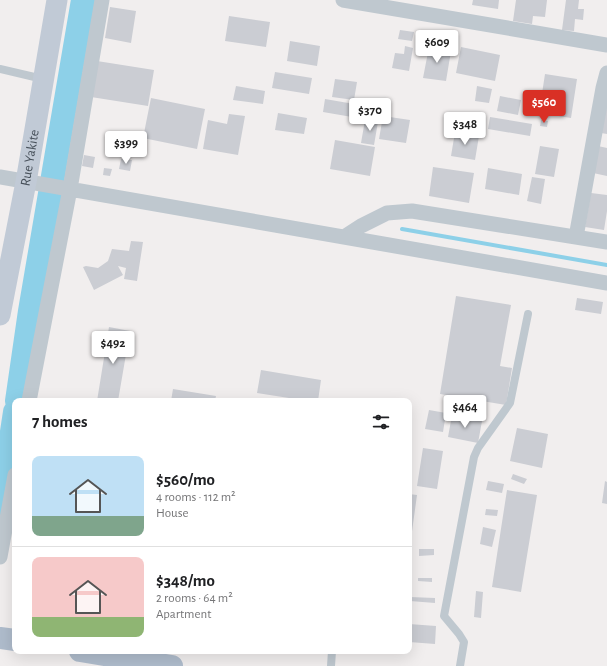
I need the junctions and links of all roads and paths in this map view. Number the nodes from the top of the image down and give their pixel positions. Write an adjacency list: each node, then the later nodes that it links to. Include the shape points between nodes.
1 (57, 0): 6 (main road, Rue Yakite)
2 (102, 0): 10 (street)
3 (343, 0): 4 (street)
4 (607, 45)
5 (0, 69): 6 (lane)
6 (44, 80): 9 (main road, Rue Yakite)
7 (606, 83): 12 (street)
8 (0, 177): 9 (street)
9 (26, 182): 10 (street); 16 (main road, Rue Yakite)
10 (70, 189): 11 (street); 17 (street)
11 (344, 237): 12 (street, via 387,212 412,211); 14 (street)
12 (576, 237): 13 (street)
13 (607, 242)
14 (607, 282)
15 (528, 314): 26 (lane, via 510,403 474,457 462,519 444,616 464,642)
16 (0, 315)
17 (30, 398)
18 (12, 491): 19 (street)
19 (0, 557)
20 (0, 638): 21 (main road)
21 (12, 640)
22 (98, 654): 24 (main road)
23 (332, 654): 25 (lane)
24 (172, 666)
25 (330, 666)
26 (460, 666)

